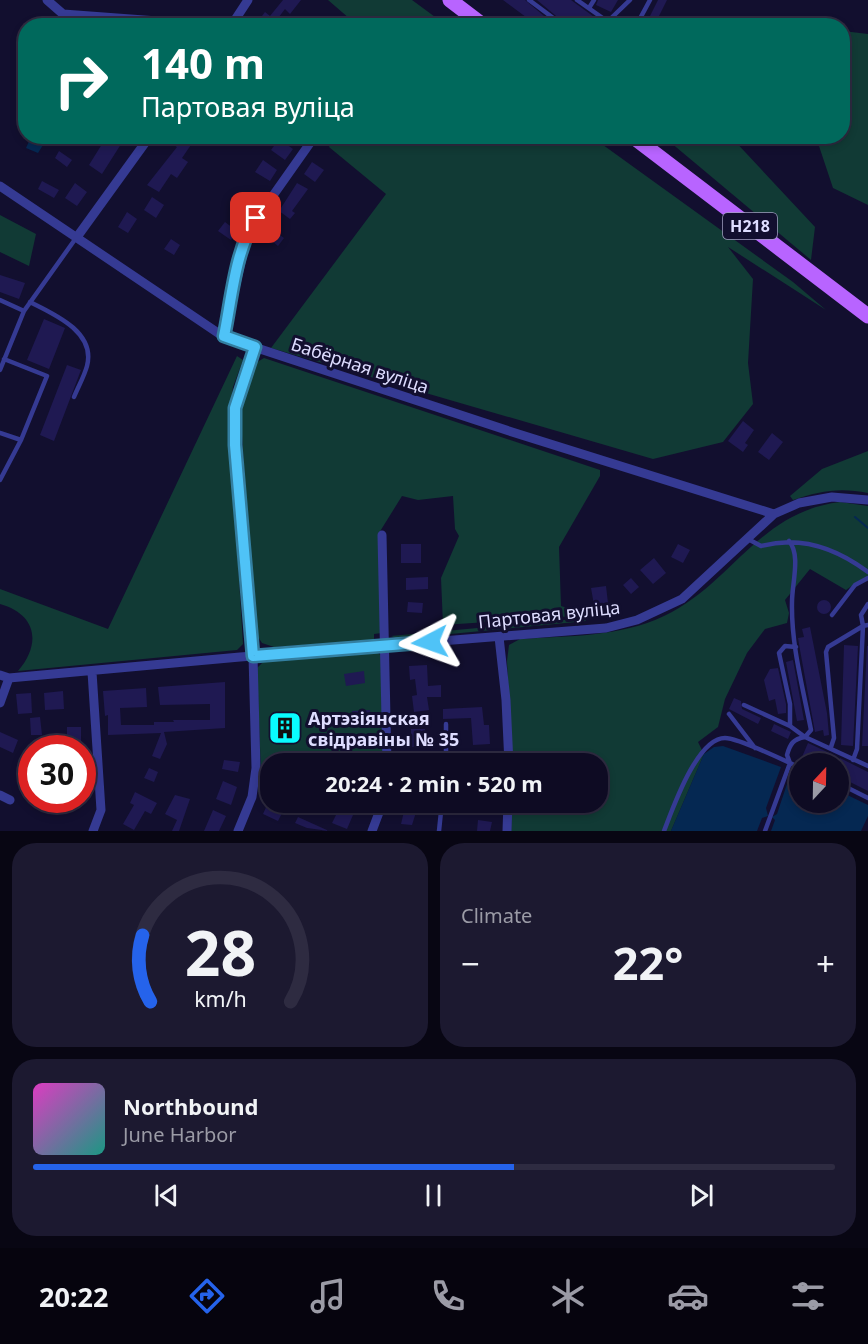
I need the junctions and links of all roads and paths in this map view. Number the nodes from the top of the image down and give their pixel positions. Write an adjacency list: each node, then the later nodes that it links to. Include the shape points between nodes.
1 (47, 0): 10 (street, via 63,14)
2 (248, 0): 11 (street)
3 (450, 0): 12 (main road)
4 (530, 0): 13 (lane)
5 (577, 0): 9 (lane)
6 (594, 0): 9 (lane)
7 (630, 0): 15 (lane)
8 (650, 0): 16 (lane)
9 (589, 8): 14 (lane)
10 (117, 18)
11 (236, 18)
12 (474, 18)
13 (554, 18)
14 (599, 18)
15 (611, 18)
16 (640, 18)
17 (144, 144): 21 (street)
18 (309, 144): 26 (street, via 248,231)
19 (642, 144): 25 (main road, Н218)
20 (0, 186): 21 (street, Бабёрная вуліца)
21 (76, 237): 23 (lane); 26 (street, Бабёрная вуліца)
22 (0, 300): 24 (lane)
23 (30, 302): 24 (lane); 30 (lane, via 63,319 83,341 87,366)
24 (24, 310): 28 (lane)
25 (868, 316)
26 (224, 336): 27 (street, Бабёрная вуліца)
27 (255, 347): 35 (street, Бабёрная вуліца); 47 (street, via 235,408)
28 (4, 359): 29 (lane); 32 (lane, via 47,376)
29 (0, 370)
30 (74, 397)
31 (0, 433): 32 (lane)
32 (21, 440): 33 (lane)
33 (0, 480)
34 (868, 500): 35 (street, via 832,497 799,503)
35 (774, 514): 37 (street, Партовая вуліца)
36 (382, 535): 45 (street)
37 (748, 539): 38 (lane, via 761,546); 44 (street, Партовая вуліца, via 682,599 663,610 606,628)
38 (789, 541): 39 (lane, via 839,552); 46 (lane, via 797,555 792,578)
39 (868, 572)
40 (868, 578): 42 (lane, via 855,585)
41 (868, 604): 43 (lane, via 861,615)
42 (832, 615)
43 (865, 625): 56 (lane, via 826,652 834,738); 62 (lane, via 857,749)
44 (499, 637): 45 (street, Партовая вуліца); 60 (street)
45 (384, 645): 47 (street, Партовая вуліца); 58 (street)
46 (795, 647): 54 (lane, via 785,646 779,654 790,704); 55 (lane, via 811,730)
47 (253, 656): 48 (street, Партовая вуліца); 74 (street, via 256,781)
48 (92, 672): 49 (street, Партовая вуліца); 73 (street, via 101,810)
49 (4, 677): 50 (street, Партовая вуліца)
50 (0, 702)
51 (744, 705): 54 (lane)
52 (729, 714): 57 (lane)
53 (446, 724): 59 (lane)
54 (790, 726): 55 (lane)
55 (805, 736): 56 (lane); 61 (lane, via 790,745)
56 (831, 747): 62 (lane)
57 (756, 749): 63 (lane); 78 (lane, via 726,737 706,746)
58 (387, 753)
59 (446, 753)
60 (508, 753)
61 (789, 760)
62 (853, 760): 65 (lane)
63 (789, 763)
64 (789, 766): 79 (lane)
65 (868, 766)
66 (849, 788): 68 (lane)
67 (0, 795): 69 (street)
68 (868, 798)
69 (10, 800)
70 (379, 813): 75 (street)
71 (441, 813): 76 (lane)
72 (508, 813): 77 (street)
73 (93, 831)
74 (238, 831)
75 (372, 831)
76 (439, 831)
77 (507, 831)
78 (664, 831)
79 (765, 831)

